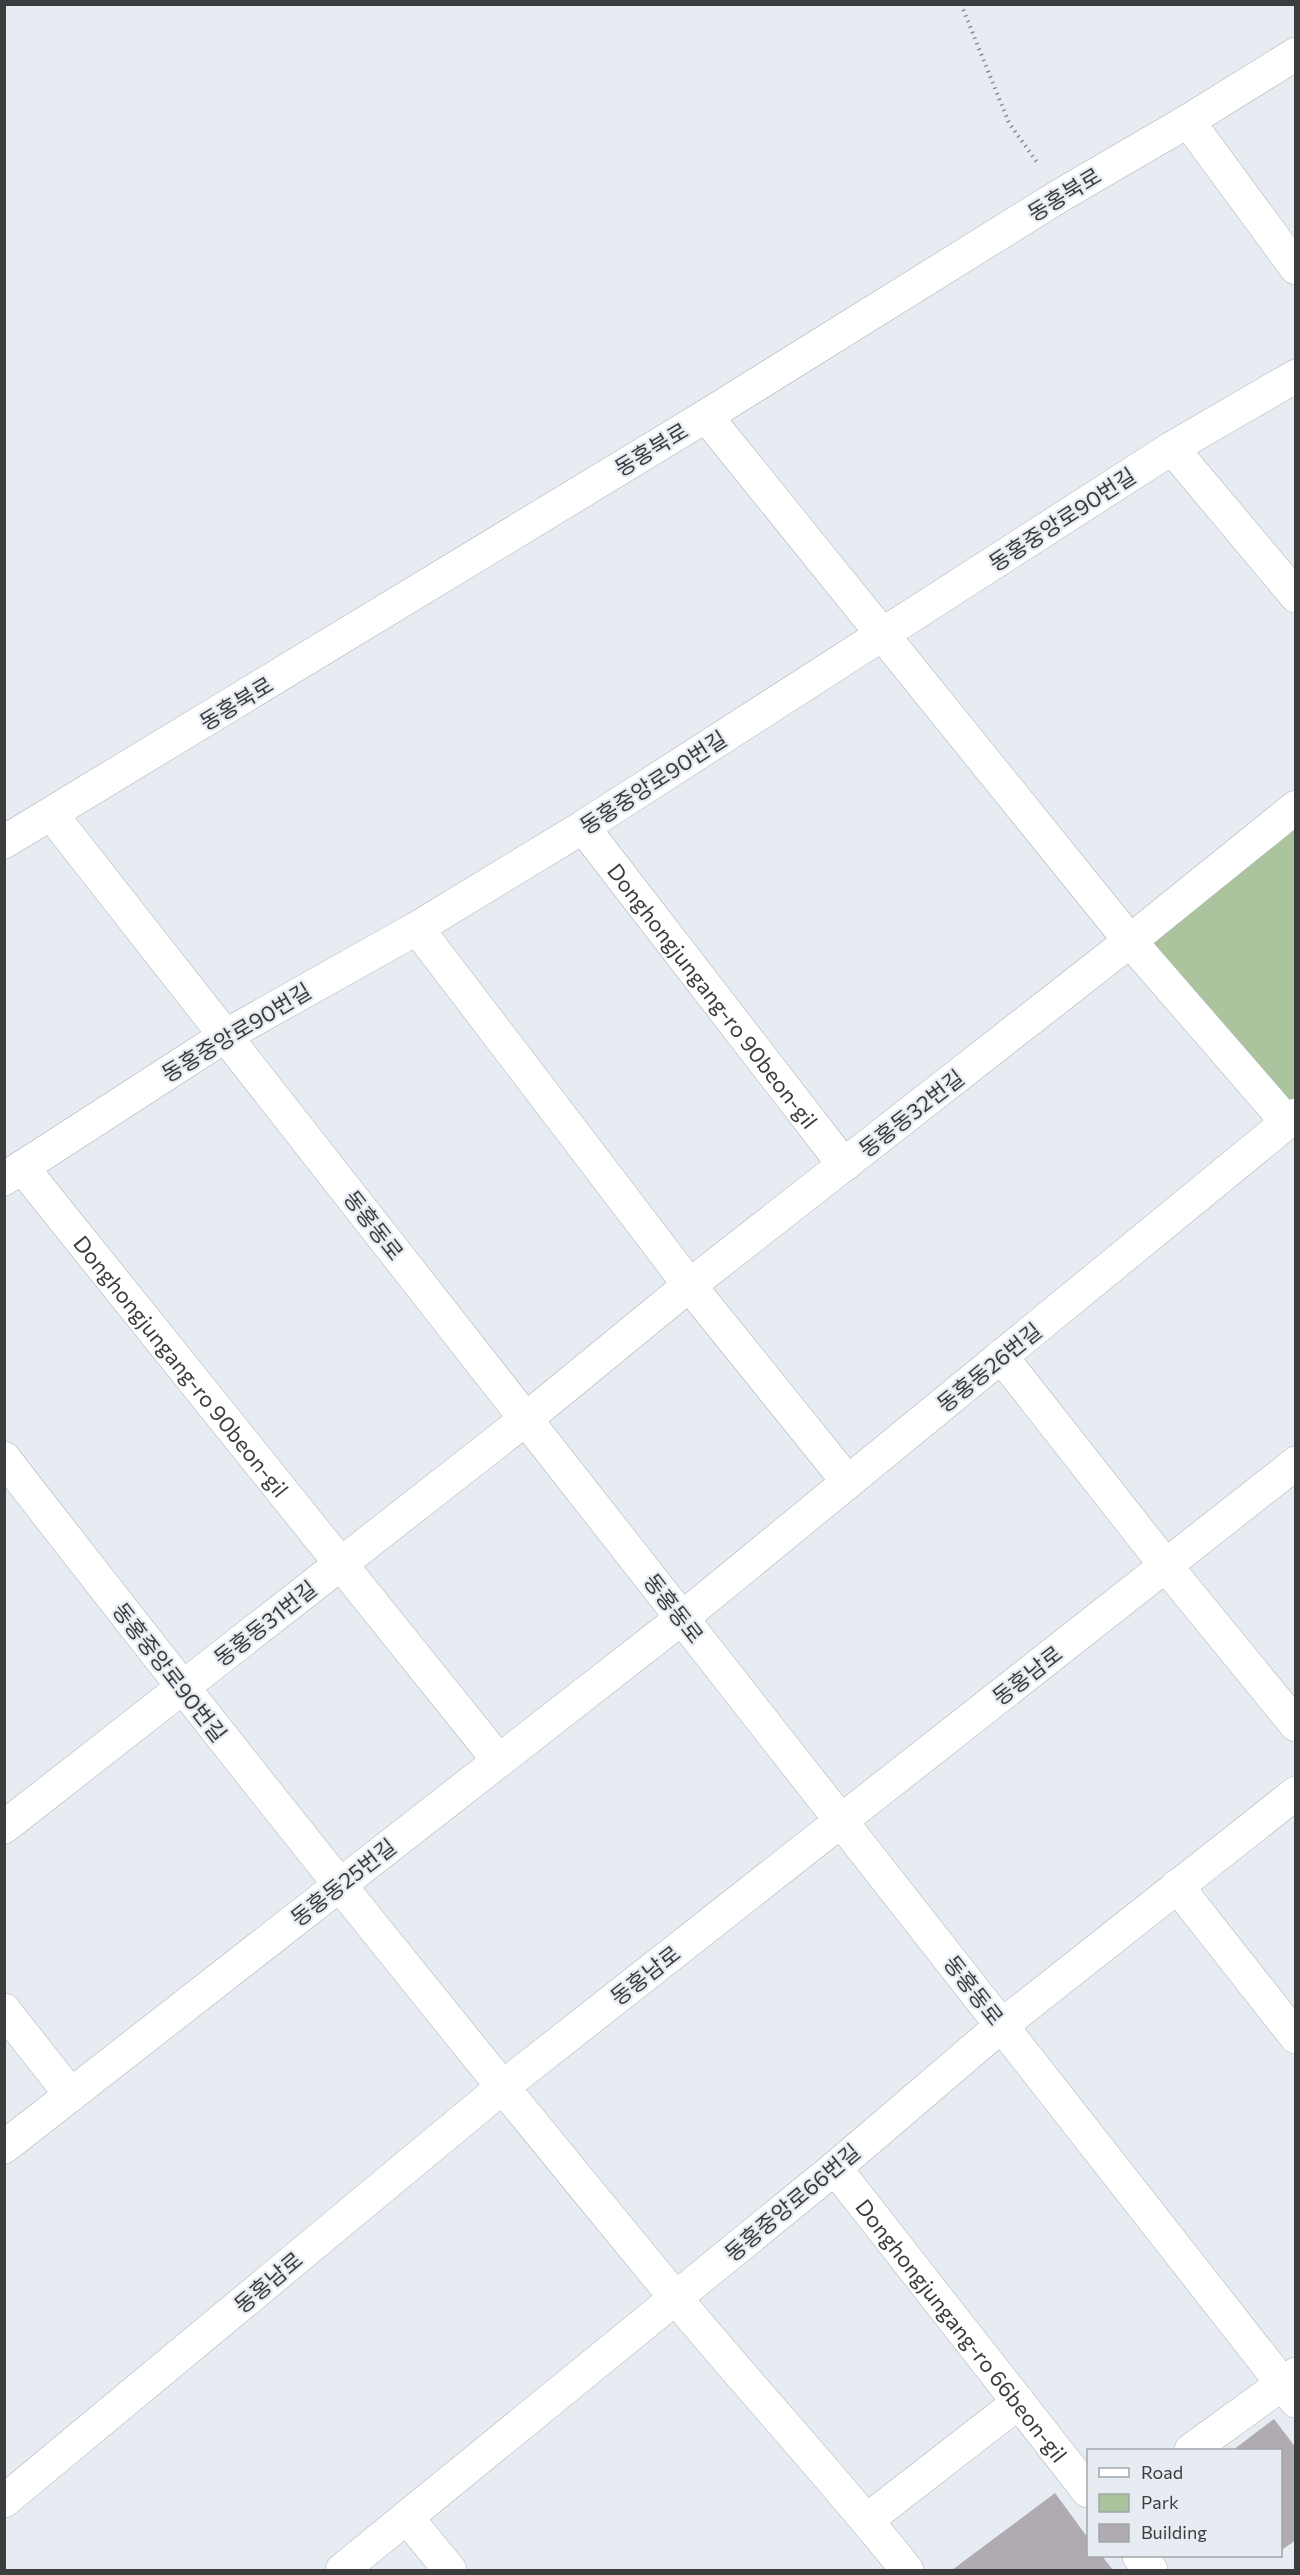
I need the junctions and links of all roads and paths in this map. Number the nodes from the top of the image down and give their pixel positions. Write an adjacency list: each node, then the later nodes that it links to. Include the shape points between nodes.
1 (961, 4): 4 (path, via 1009,123)
2 (1296, 54): 3 (street, 동홍북로)
3 (1188, 121): 4 (street, 동홍북로); 5 (street)
4 (1061, 195): 7 (street, 동홍북로)
5 (1296, 268)
6 (1296, 376): 8 (street, 동홍중앙로90번길)
7 (706, 416): 10 (street); 12 (street, 동홍북로)
8 (1172, 448): 9 (street); 10 (street, 동홍중앙로90번길)
9 (1296, 596)
10 (881, 635): 13 (street, 동홍중앙로90번길); 16 (street)
11 (1296, 807): 16 (street, 동홍동32번길)
12 (52, 815): 14 (street, 동홍북로); 17 (street, 동홍동로)
13 (582, 827): 15 (street, 동홍중앙로90번길); 19 (street, Donghongjungang-ro 90beon-gil)
14 (4, 842)
15 (417, 928): 17 (street, 동홍중앙로90번길); 21 (street)
16 (1130, 941): 18 (street); 19 (street, 동홍동32번길)
17 (225, 1036): 20 (street, 동홍중앙로90번길); 23 (street, 동홍동로)
18 (1291, 1118): 22 (street, 동홍동26번길)
19 (844, 1165): 21 (street, 동홍동32번길)
20 (13, 1173): 27 (street, Donghongjungang-ro 90beon-gil)
21 (690, 1286): 23 (street, 동홍동32번길); 26 (street)
22 (1001, 1356): 26 (street, 동홍동26번길); 28 (street)
23 (526, 1419): 27 (street, 동홍동31번길); 29 (street, 동홍동로)
24 (4, 1458): 30 (street, 동홍중앙로90번길)
25 (1296, 1463): 28 (street, 동홍남로)
26 (848, 1482): 29 (street, 동홍동26번길)
27 (341, 1564): 30 (street, 동홍동31번길); 32 (street, Donghongjungang-ro 90beon-gil)
28 (1166, 1566): 31 (street); 34 (street, 동홍남로)
29 (682, 1618): 32 (street, 동홍동25번길); 34 (street, 동홍동로)
30 (182, 1688): 35 (street, 동홍동31번길); 36 (street, 동홍중앙로90번길)
31 (1296, 1725)
32 (499, 1761): 36 (street, 동홍동25번길)
33 (1296, 1793): 37 (street, 동홍중앙로66번길)
34 (841, 1821): 39 (street, 동홍동로); 41 (street, 동홍남로)
35 (4, 1827)
36 (339, 1884): 41 (street, 동홍중앙로90번길); 42 (street, 동홍동25번길)
37 (1177, 1886): 39 (street, 동홍중앙로66번길); 40 (street)
38 (4, 2010): 42 (street)
39 (1001, 2026): 44 (street, 동홍중앙로66번길); 46 (street, 동홍동로)
40 (1296, 2037)
41 (504, 2086): 45 (street, 동홍중앙로90번길); 50 (street, 동홍남로)
42 (72, 2095): 43 (street, 동홍동25번길)
43 (4, 2147)
44 (835, 2168): 45 (street, 동홍중앙로66번길); 47 (street, Donghongjungang-ro 66beon-gil)
45 (676, 2298): 51 (street, 동홍중앙로66번길); 52 (street)
46 (1291, 2386): 48 (street)
47 (1019, 2402): 49 (street, Donghongjungang-ro 66beon-gil); 52 (street)
48 (1194, 2449)
49 (1087, 2488)
50 (4, 2501)
51 (408, 2519): 54 (street, 동홍중앙로66번길); 55 (street)
52 (867, 2520): 56 (street)
53 (1140, 2557): 57 (street)
54 (342, 2571)
55 (450, 2571)
56 (907, 2571)
57 (1151, 2571)

